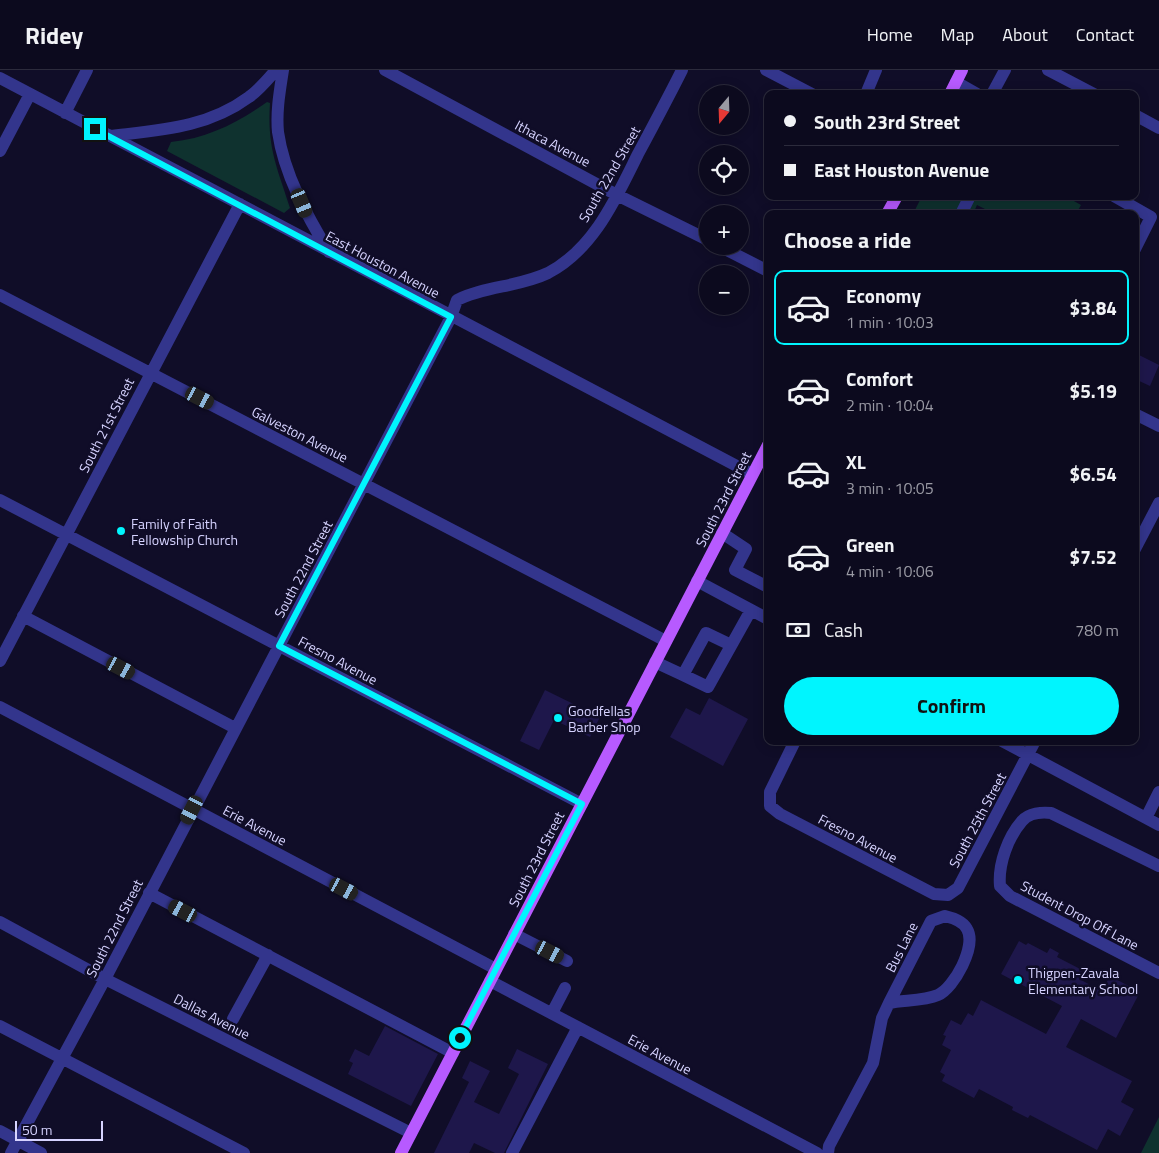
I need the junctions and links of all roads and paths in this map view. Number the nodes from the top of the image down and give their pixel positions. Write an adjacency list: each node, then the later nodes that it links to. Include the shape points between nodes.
1 (87, 70): 18 (street)
2 (276, 70): 21 (street, via 251,96 224,114 176,128)
3 (283, 70): 28 (street, via 278,98 278,131 285,162 308,218)
4 (384, 70): 23 (street, Ithaca Avenue)
5 (682, 70): 23 (street, South 22nd Street)
6 (766, 70): 13 (street)
7 (876, 70): 14 (street)
8 (962, 70): 12 (main road)
9 (1005, 70): 15 (street)
10 (1048, 70): 16 (street)
11 (0, 78): 17 (street, East Houston Avenue)
12 (953, 88)
13 (804, 90)
14 (868, 90)
15 (994, 90)
16 (1086, 90)
17 (30, 94): 18 (street, East Houston Avenue); 22 (street)
18 (65, 114): 21 (street, East Houston Avenue)
19 (1139, 117): 20 (street)
20 (1159, 128)
21 (110, 136): 25 (street, East Houston Avenue)
22 (0, 151)
23 (617, 195): 26 (street, Ithaca Avenue); 32 (street, South 22nd Street, via 585,244 566,260 532,280 468,294 457,300)
24 (1121, 200): 27 (street, via 1150,216)
25 (240, 204): 28 (street, East Houston Avenue); 33 (street, South 21st Street)
26 (699, 236)
27 (1139, 240)
28 (329, 252): 32 (street, East Houston Avenue)
29 (737, 255): 30 (street)
30 (764, 269)
31 (0, 295): 33 (street, Galveston Avenue)
32 (451, 317): 37 (street, East Houston Avenue); 38 (street, South 22nd Street)
33 (150, 373): 38 (street, Galveston Avenue); 42 (street, South 21st Street)
34 (1139, 416): 35 (street)
35 (1159, 426)
36 (764, 452): 37 (main road, South 23rd Street)
37 (752, 474): 41 (main road, South 23rd Street)
38 (364, 484): 49 (street, Galveston Avenue); 51 (street, South 22nd Street)
39 (0, 500): 42 (street, Fresno Avenue)
40 (1159, 504): 43 (street)
41 (722, 533): 44 (main road, South 23rd Street); 45 (street, via 746,549 735,570)
42 (67, 534): 48 (street, South 21st Street); 51 (street, Fresno Avenue)
43 (1139, 542)
44 (697, 581): 46 (street); 49 (main road, South 23rd Street)
45 (764, 585)
46 (751, 610): 47 (street); 50 (street)
47 (764, 614)
48 (23, 616): 52 (street, South 21st Street); 56 (street)
49 (666, 641): 53 (main road, South 23rd Street)
50 (732, 645): 54 (street, via 708,687); 54 (street, via 706,632)
51 (279, 646): 56 (street, South 22nd Street); 62 (street, Fresno Avenue)
52 (0, 661)
53 (655, 662): 54 (street); 62 (main road, South 23rd Street)
54 (683, 675)
55 (0, 707): 63 (street, Erie Avenue)
56 (235, 728): 63 (street, South 22nd Street)
57 (793, 745): 68 (street, Fresno Avenue, via 770,792 770,806)
58 (1009, 745): 60 (street)
59 (1033, 745): 60 (street, South 25th Street)
60 (1028, 755): 64 (street); 68 (street, South 25th Street, via 958,888 948,895)
61 (1159, 792): 64 (street)
62 (582, 804): 70 (main road, South 23rd Street)
63 (192, 810): 67 (street, South 22nd Street); 73 (street, Erie Avenue)
64 (1146, 818): 65 (street)
65 (1159, 824)
66 (1159, 866): 74 (street, Student Drop Off Lane, via 1051,813 1039,812 1023,820 1006,850 999,872 1000,886 1010,896)
67 (149, 893): 71 (street); 75 (street, South 22nd Street)
68 (934, 894)
69 (0, 922): 75 (street, Dallas Avenue)
70 (514, 934): 72 (street); 73 (main road, South 23rd Street)
71 (268, 956): 80 (street); 83 (street)
72 (567, 961)
73 (496, 969): 76 (main road, South 23rd Street)
74 (1159, 973)
75 (105, 978): 84 (street, South 22nd Street); 86 (street, Dallas Avenue)
76 (490, 981): 79 (street, Erie Avenue); 83 (main road, South 23rd Street)
77 (566, 988): 79 (street)
78 (889, 1003): 78 (street, Bus Lane, via 937,996 949,989 968,954 968,929 958,920 945,916 931,921); 94 (street, Bus Lane, via 882,1018 876,1054)
79 (552, 1014): 82 (street, Erie Avenue)
80 (234, 1019)
81 (0, 1026): 84 (street)
82 (578, 1027): 92 (street); 93 (street, Erie Avenue)
83 (452, 1053): 86 (main road, South 23rd Street)
84 (63, 1059): 87 (street, South 22nd Street); 90 (street)
85 (0, 1131): 87 (street)
86 (411, 1133): 91 (main road, South 23rd Street)
87 (18, 1141): 88 (street, South 22nd Street); 89 (street)
88 (12, 1153)
89 (41, 1153)
90 (244, 1153)
91 (401, 1153)
92 (512, 1153)
93 (817, 1153)
94 (828, 1153)

